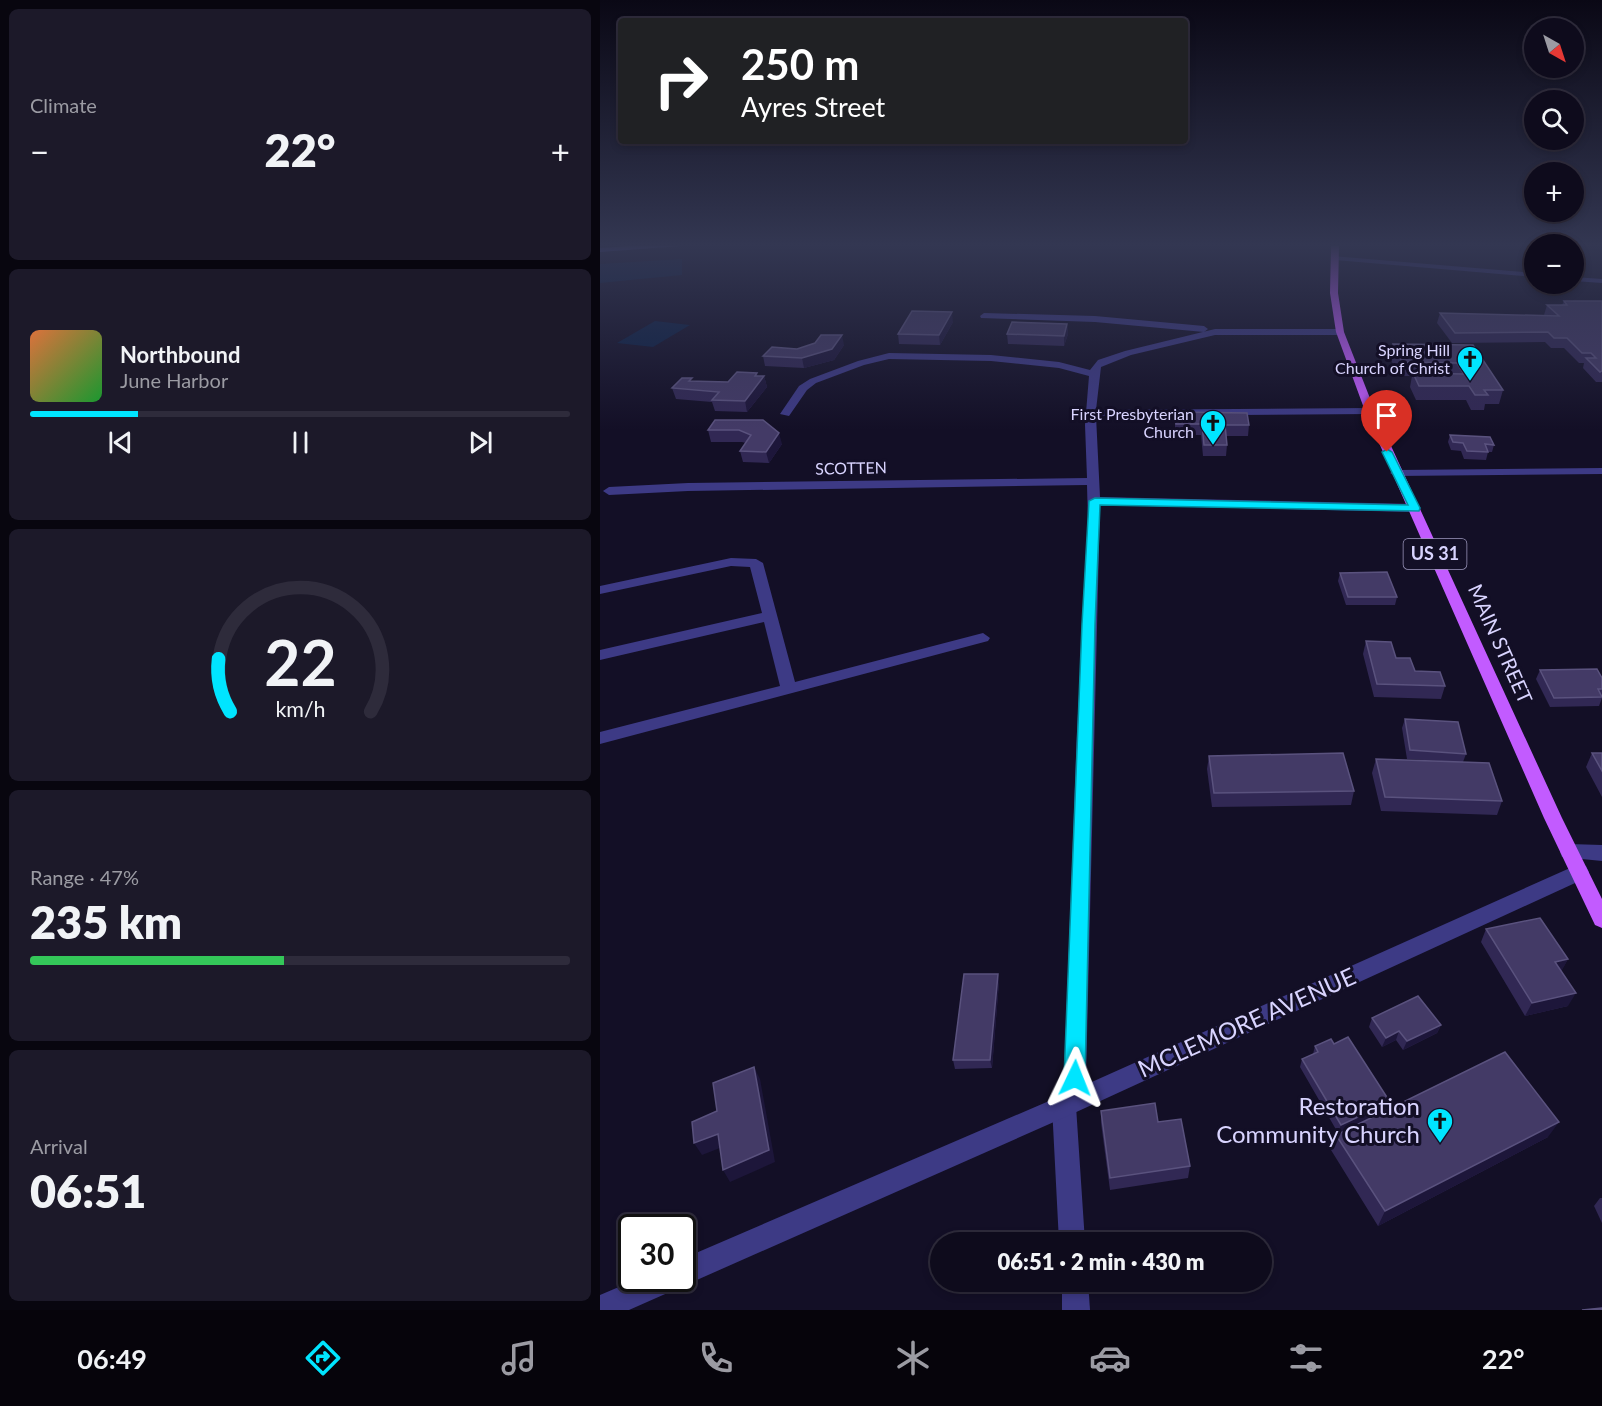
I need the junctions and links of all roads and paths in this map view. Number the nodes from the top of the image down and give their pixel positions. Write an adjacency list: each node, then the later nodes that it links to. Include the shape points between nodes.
1 (1336, 307): 4 (main road, MAIN STREET / US 31)
2 (984, 316): 3 (street, via 1095,319)
3 (1227, 332): 4 (street); 5 (street, via 1199,335 1111,358 1096,366)
4 (1340, 332): 6 (main road, MAIN STREET / US 31)
5 (1094, 374): 7 (street); 8 (street, via 1059,365 991,358 889,356 813,381 802,388)
6 (1370, 411): 7 (street); 10 (main road, MAIN STREET / US 31)
7 (1092, 413): 11 (street)
8 (785, 414)
9 (1602, 471): 10 (street)
10 (1396, 473): 14 (main road, MAIN STREET / US 31)
11 (1093, 481): 12 (street, SCOTTEN); 13 (street)
12 (609, 491)
13 (1095, 501): 14 (street); 24 (street, via 1075,1078)
14 (1415, 508): 22 (main road, MAIN STREET / US 31)
15 (600, 590): 16 (street, via 731,562 756,563)
16 (770, 616): 18 (street); 19 (street)
17 (983, 638): 19 (street)
18 (600, 655)
19 (789, 690): 20 (street)
20 (600, 738)
21 (1602, 853): 22 (street)
22 (1574, 862): 23 (main road, MAIN STREET / US 31); 24 (street, MCLEMORE AVENUE)
23 (1602, 919)
24 (1064, 1106): 25 (street); 26 (street, MCLEMORE AVENUE)
25 (1071, 1232)
26 (696, 1267)
27 (639, 1292): 29 (street)
28 (1075, 1292): 30 (street)
29 (600, 1309)
30 (1076, 1310)

